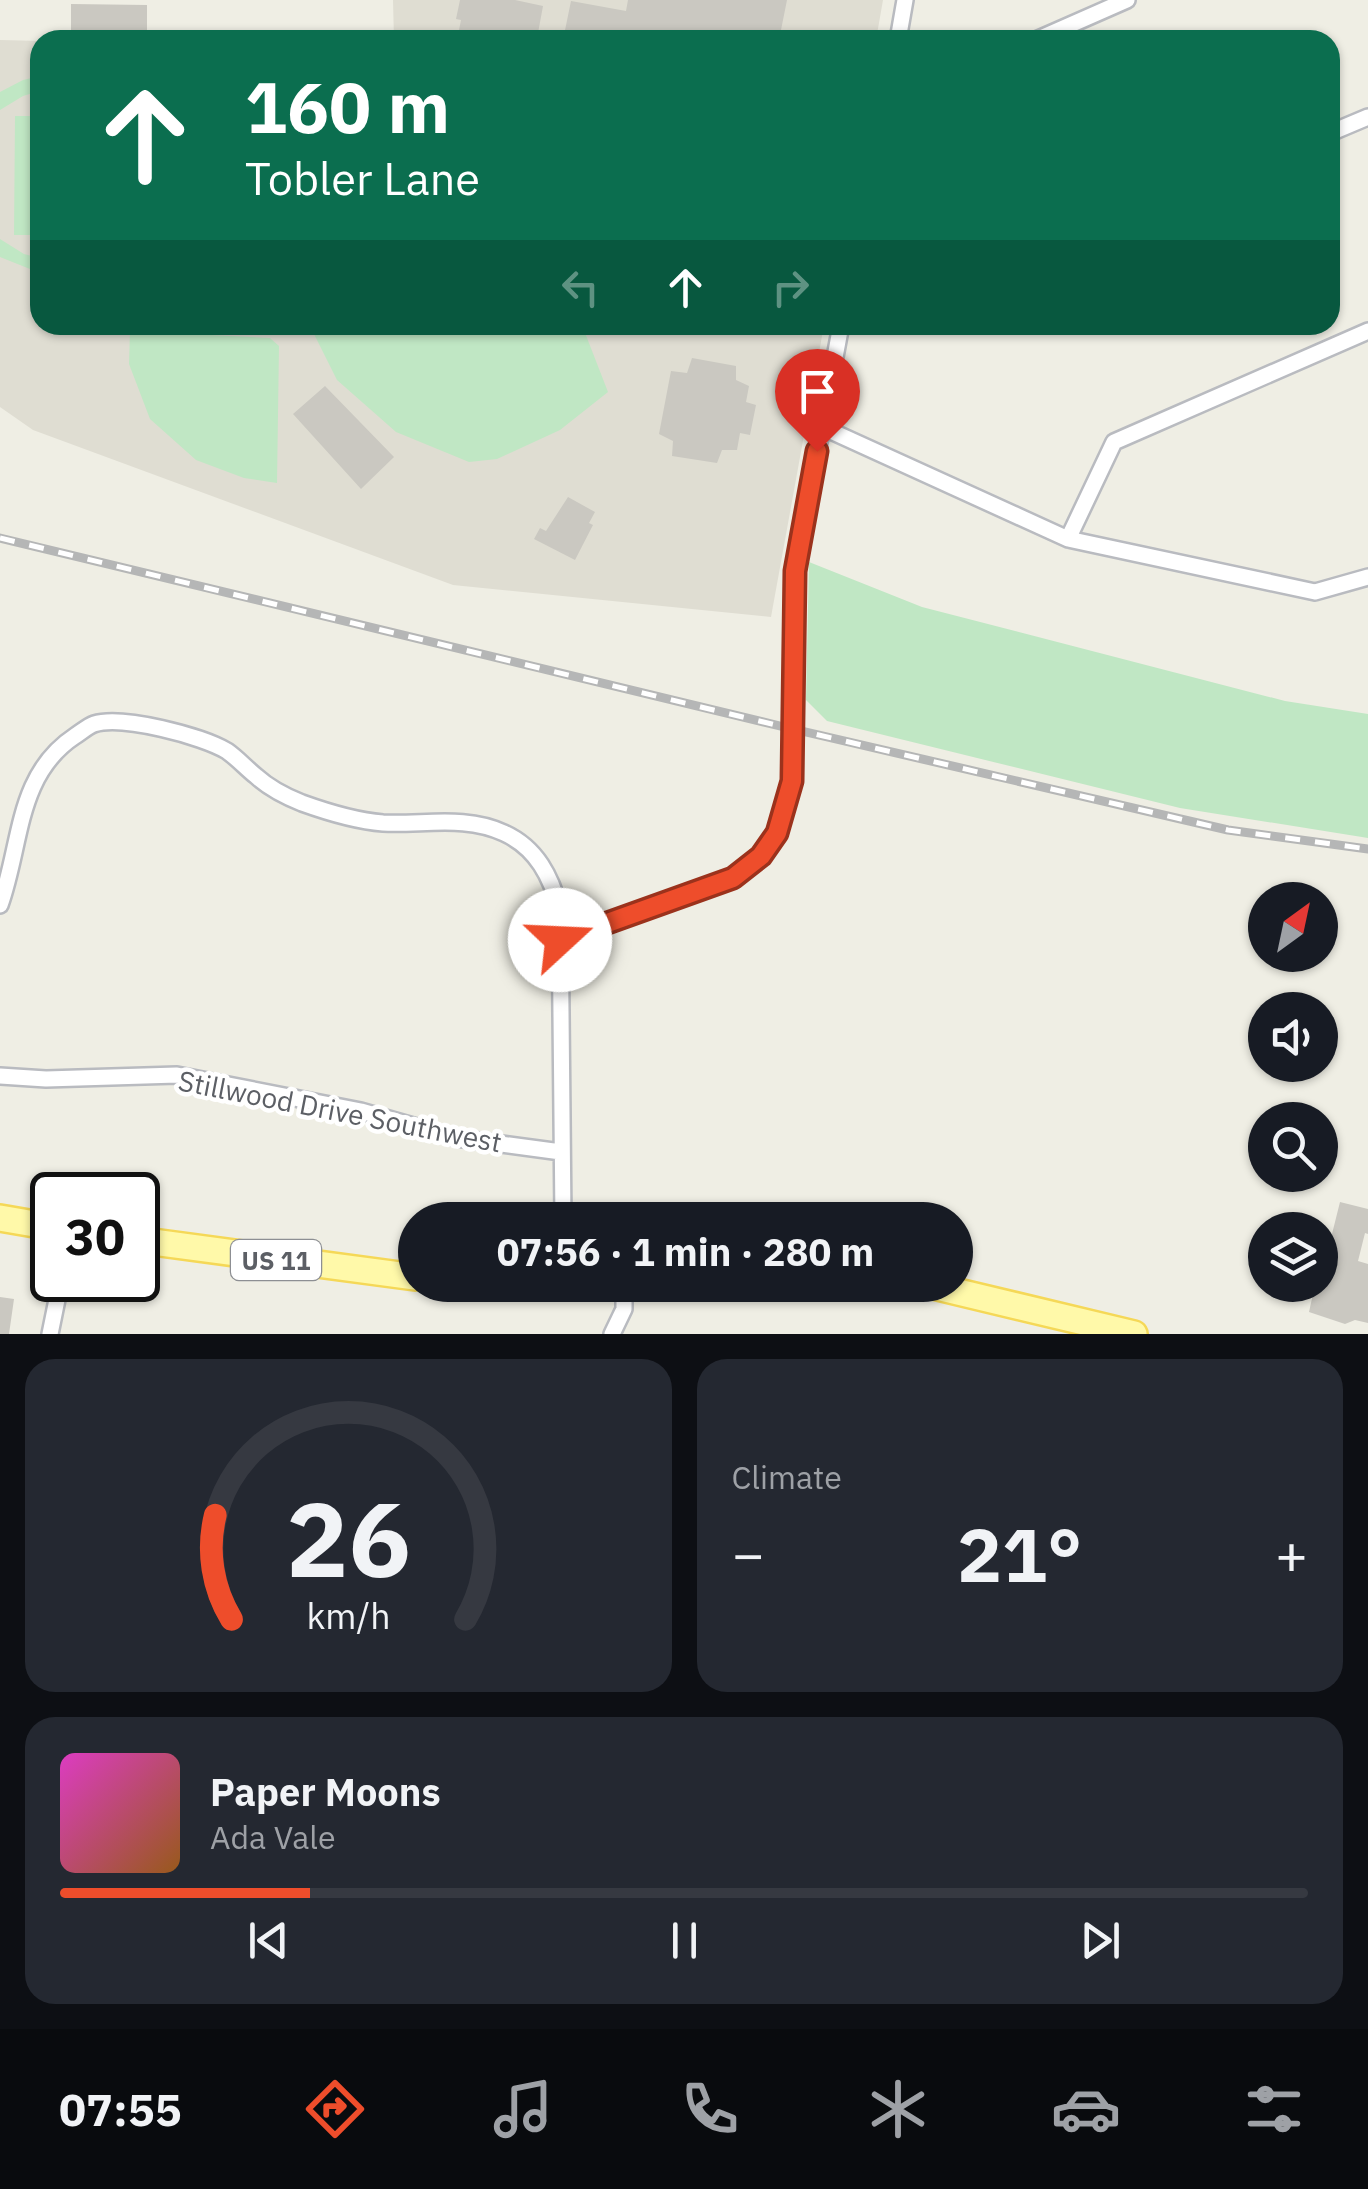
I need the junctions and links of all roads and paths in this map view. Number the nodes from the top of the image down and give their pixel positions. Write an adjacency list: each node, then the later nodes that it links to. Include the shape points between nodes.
1 (905, 0): 3 (street)
2 (1127, 0): 4 (street)
3 (900, 30)
4 (1059, 30)
5 (1368, 117): 6 (street)
6 (1340, 129)
7 (1368, 332): 10 (street, via 1114,442)
8 (839, 335): 9 (street)
9 (822, 427): 10 (street); 13 (street, via 795,571 792,781 777,833 733,878)
10 (1068, 539): 11 (street, via 1314,592)
11 (1368, 577)
12 (0, 905): 13 (street, via 27,794 53,750 94,724 145,725 228,752 259,780 299,802 380,823 466,822 504,833 531,851 552,878)
13 (560, 940): 15 (street)
14 (0, 1076): 15 (street, Stillwood Drive Southwest, via 177,1075 362,1111 456,1138)
15 (561, 1152): 16 (street)
16 (562, 1202)
17 (0, 1218): 18 (main road)
18 (30, 1223)
19 (160, 1243): 20 (main road, US 11)
20 (398, 1275)
21 (973, 1296): 26 (main road)
22 (57, 1302): 24 (street)
23 (624, 1302): 25 (street)
24 (50, 1334)
25 (612, 1334)
26 (1134, 1334)

